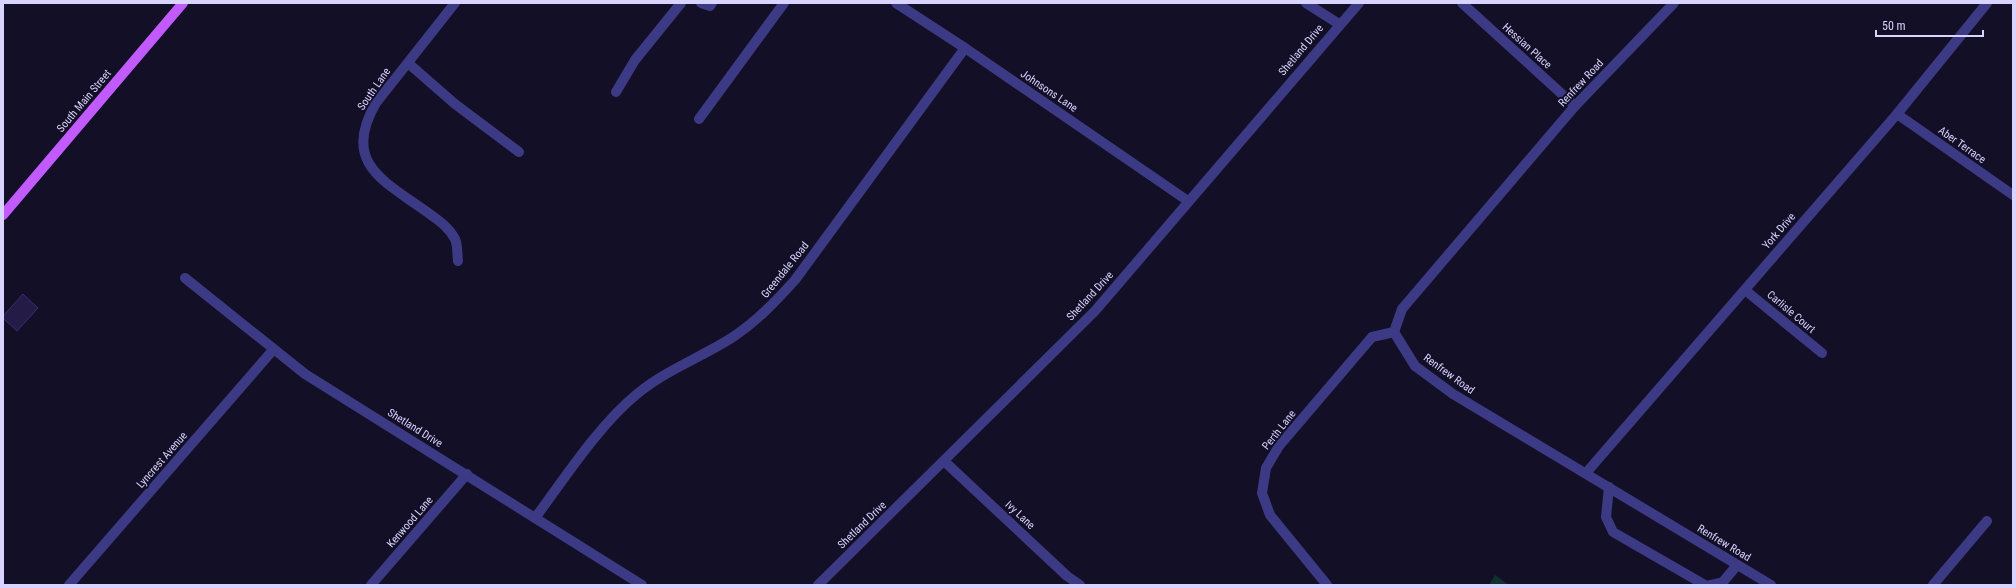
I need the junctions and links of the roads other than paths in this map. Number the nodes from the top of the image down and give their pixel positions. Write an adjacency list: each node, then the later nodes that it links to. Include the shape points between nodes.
1 (184, 3): 23 (main road, South Main Street)
2 (455, 3): 15 (street, South Lane)
3 (682, 3): 16 (street, via 635,60)
4 (701, 3): 5 (street, via 710,6)
5 (712, 3)
6 (784, 3): 19 (street)
7 (896, 3): 14 (street, Johnsons Lane)
8 (1306, 3): 13 (street)
9 (1359, 3): 13 (street, Shetland Drive)
10 (1462, 3): 17 (street, Hessian Place)
11 (1674, 3): 17 (street, Renfrew Road)
12 (1987, 3): 18 (street, York Drive)
13 (1339, 24): 22 (street, Shetland Drive)
14 (965, 48): 22 (street, Johnsons Lane); 34 (street, Greendale Road, via 796,280 773,305 734,336 637,394 604,427)
15 (408, 63): 20 (street, via 455,104); 24 (street, South Lane, via 376,103 367,119 362,142 366,162 379,177 445,226 456,241)
16 (616, 92)
17 (1575, 106): 27 (street, Renfrew Road, via 1402,309)
18 (1897, 114): 21 (street, Aber Terrace); 26 (street, York Drive)
19 (699, 119)
20 (519, 152)
21 (2013, 195)
22 (1188, 201): 30 (street, Shetland Drive, via 1095,311)
23 (5, 209)
24 (458, 260)
25 (185, 278): 28 (street, Shetland Drive)
26 (1745, 290): 29 (street, Carlisle Court); 31 (street, York Drive)
27 (1394, 332): 31 (street, Renfrew Road, via 1415,366 1453,394); 42 (street, Perth Lane, via 1372,337 1279,446 1266,468 1262,493 1270,515)
28 (273, 350): 32 (street, Shetland Drive, via 305,374); 37 (street, Lyncrest Avenue)
29 (1822, 353)
30 (944, 461): 40 (street, Shetland Drive); 41 (street, Ivy Lane, via 1067,576)
31 (1586, 473): 33 (street, Renfrew Road)
32 (467, 474): 34 (street, Shetland Drive); 38 (street, Kenwood Lane)
33 (1609, 487): 36 (street, Renfrew Road); 43 (street, via 1606,517 1613,532)
34 (535, 518): 39 (street, Shetland Drive)
35 (1987, 521): 46 (street)
36 (1737, 565): 44 (street, via 1723,582); 45 (street, Renfrew Road)
37 (69, 585)
38 (372, 585)
39 (642, 585)
40 (818, 585)
41 (1080, 585)
42 (1327, 585)
43 (1705, 585)
44 (1710, 585)
45 (1771, 585)
46 (1933, 585)

